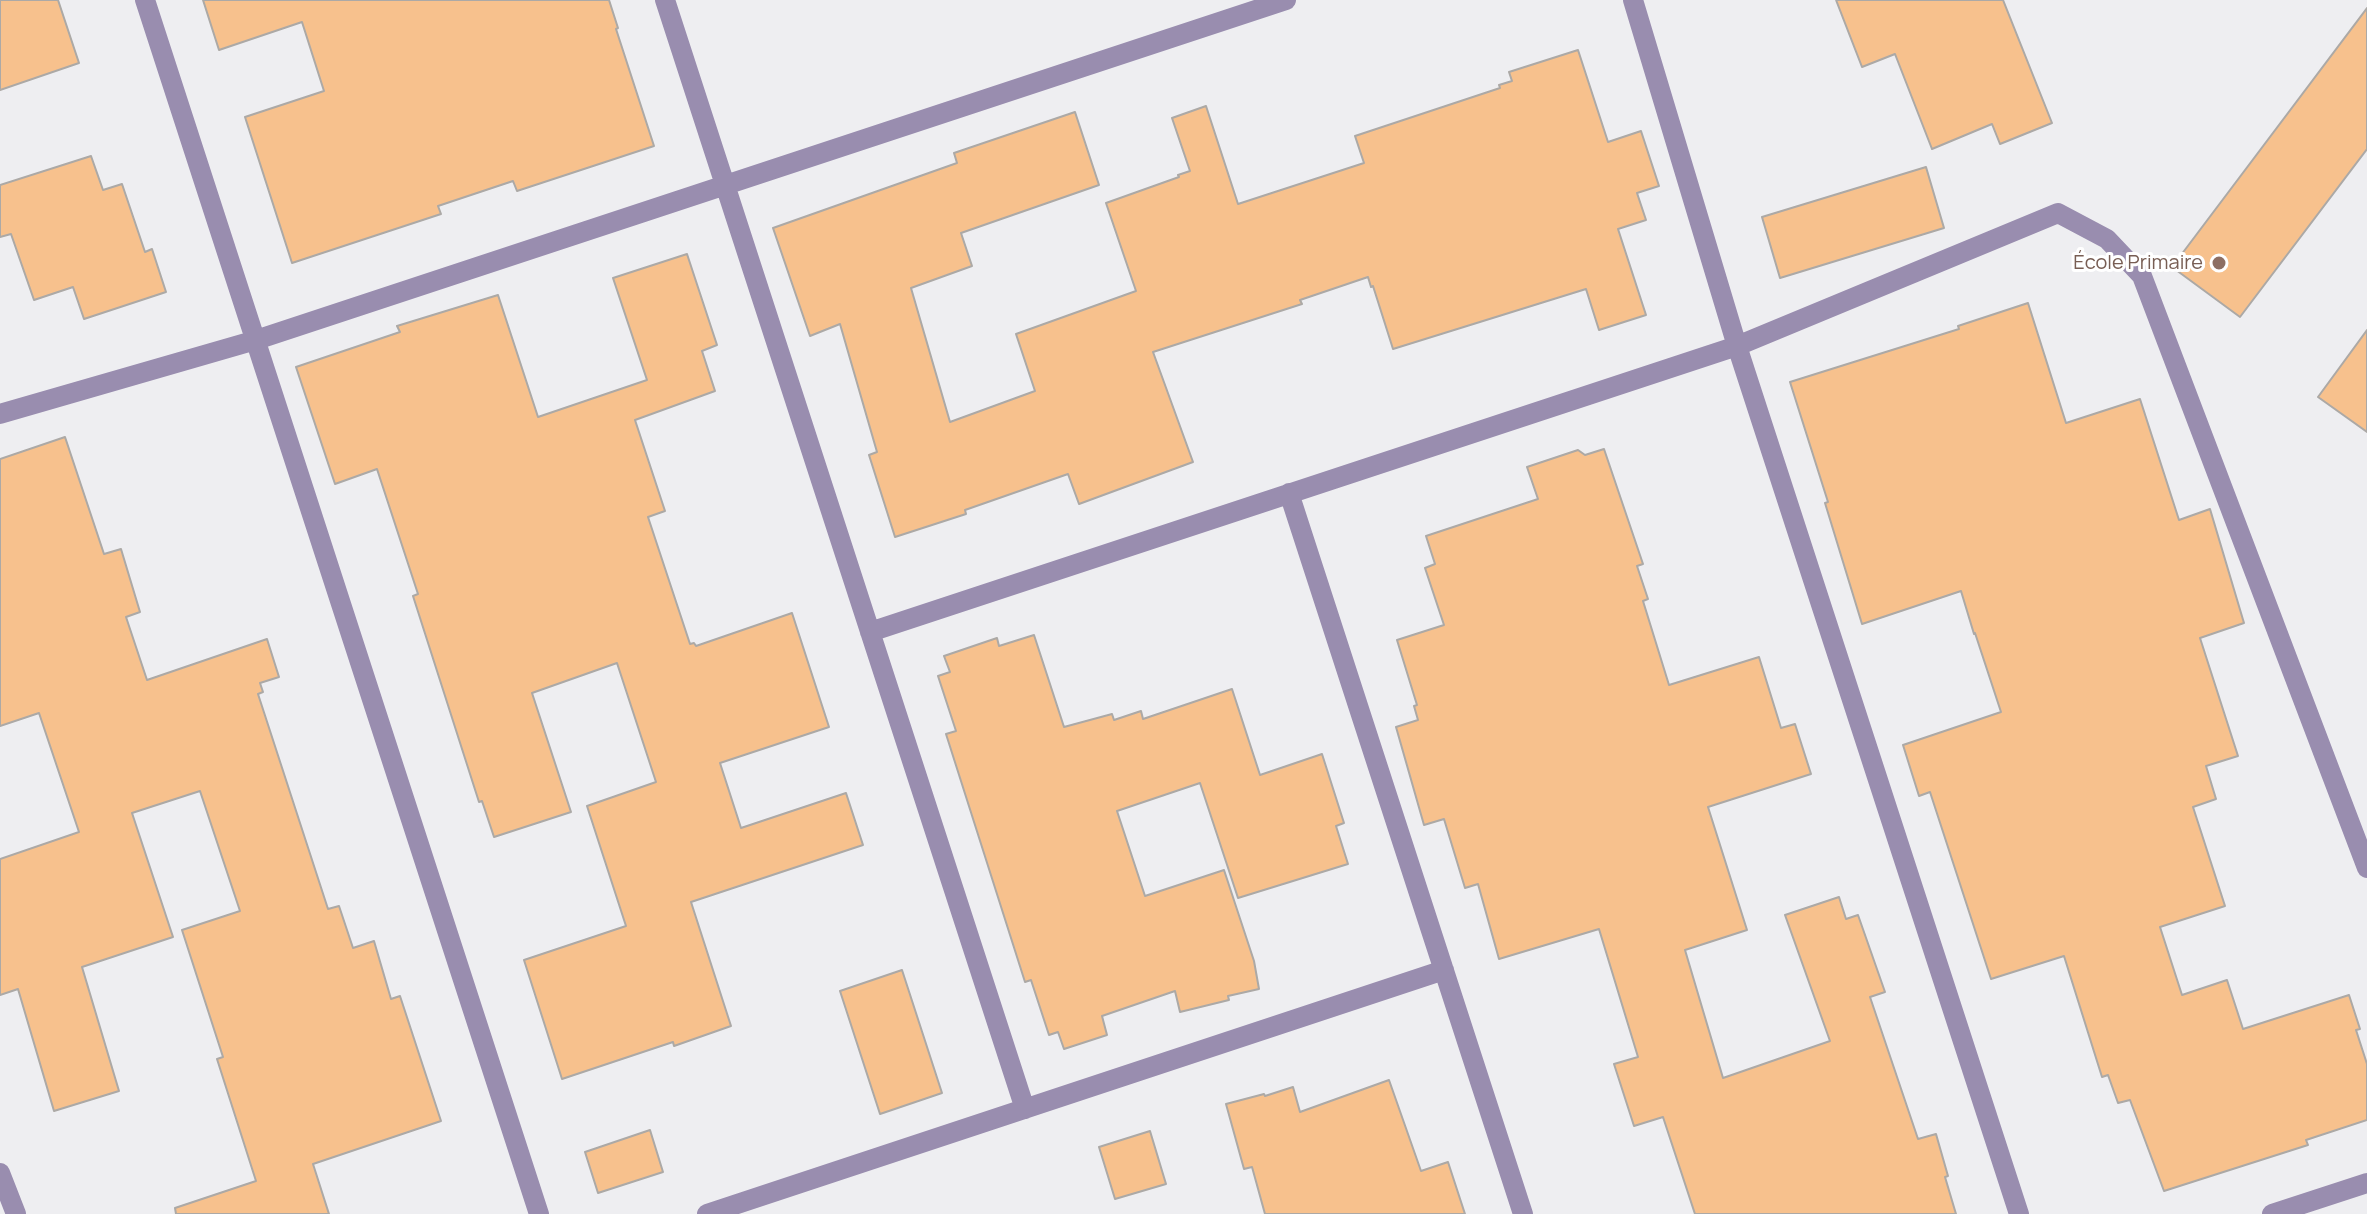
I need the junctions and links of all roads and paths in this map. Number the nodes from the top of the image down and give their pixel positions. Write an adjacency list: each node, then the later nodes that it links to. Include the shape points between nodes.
1 (145, 0): 6 (street)
2 (665, 0): 5 (street)
3 (1286, 0): 5 (street)
4 (1633, 0): 7 (street)
5 (725, 185): 6 (street); 10 (street)
6 (256, 340): 8 (street); 17 (street)
7 (1737, 346): 9 (street); 11 (street, via 2058,213 2107,239 2142,276); 20 (street)
8 (0, 414)
9 (1289, 493): 10 (street); 12 (street)
10 (870, 632): 13 (street)
11 (2367, 868)
12 (1444, 970): 13 (street); 19 (street)
13 (1025, 1109): 18 (street)
14 (0, 1173): 16 (street)
15 (2367, 1183): 21 (street)
16 (16, 1214)
17 (539, 1214)
18 (707, 1214)
19 (1523, 1214)
20 (2019, 1214)
21 (2272, 1214)

